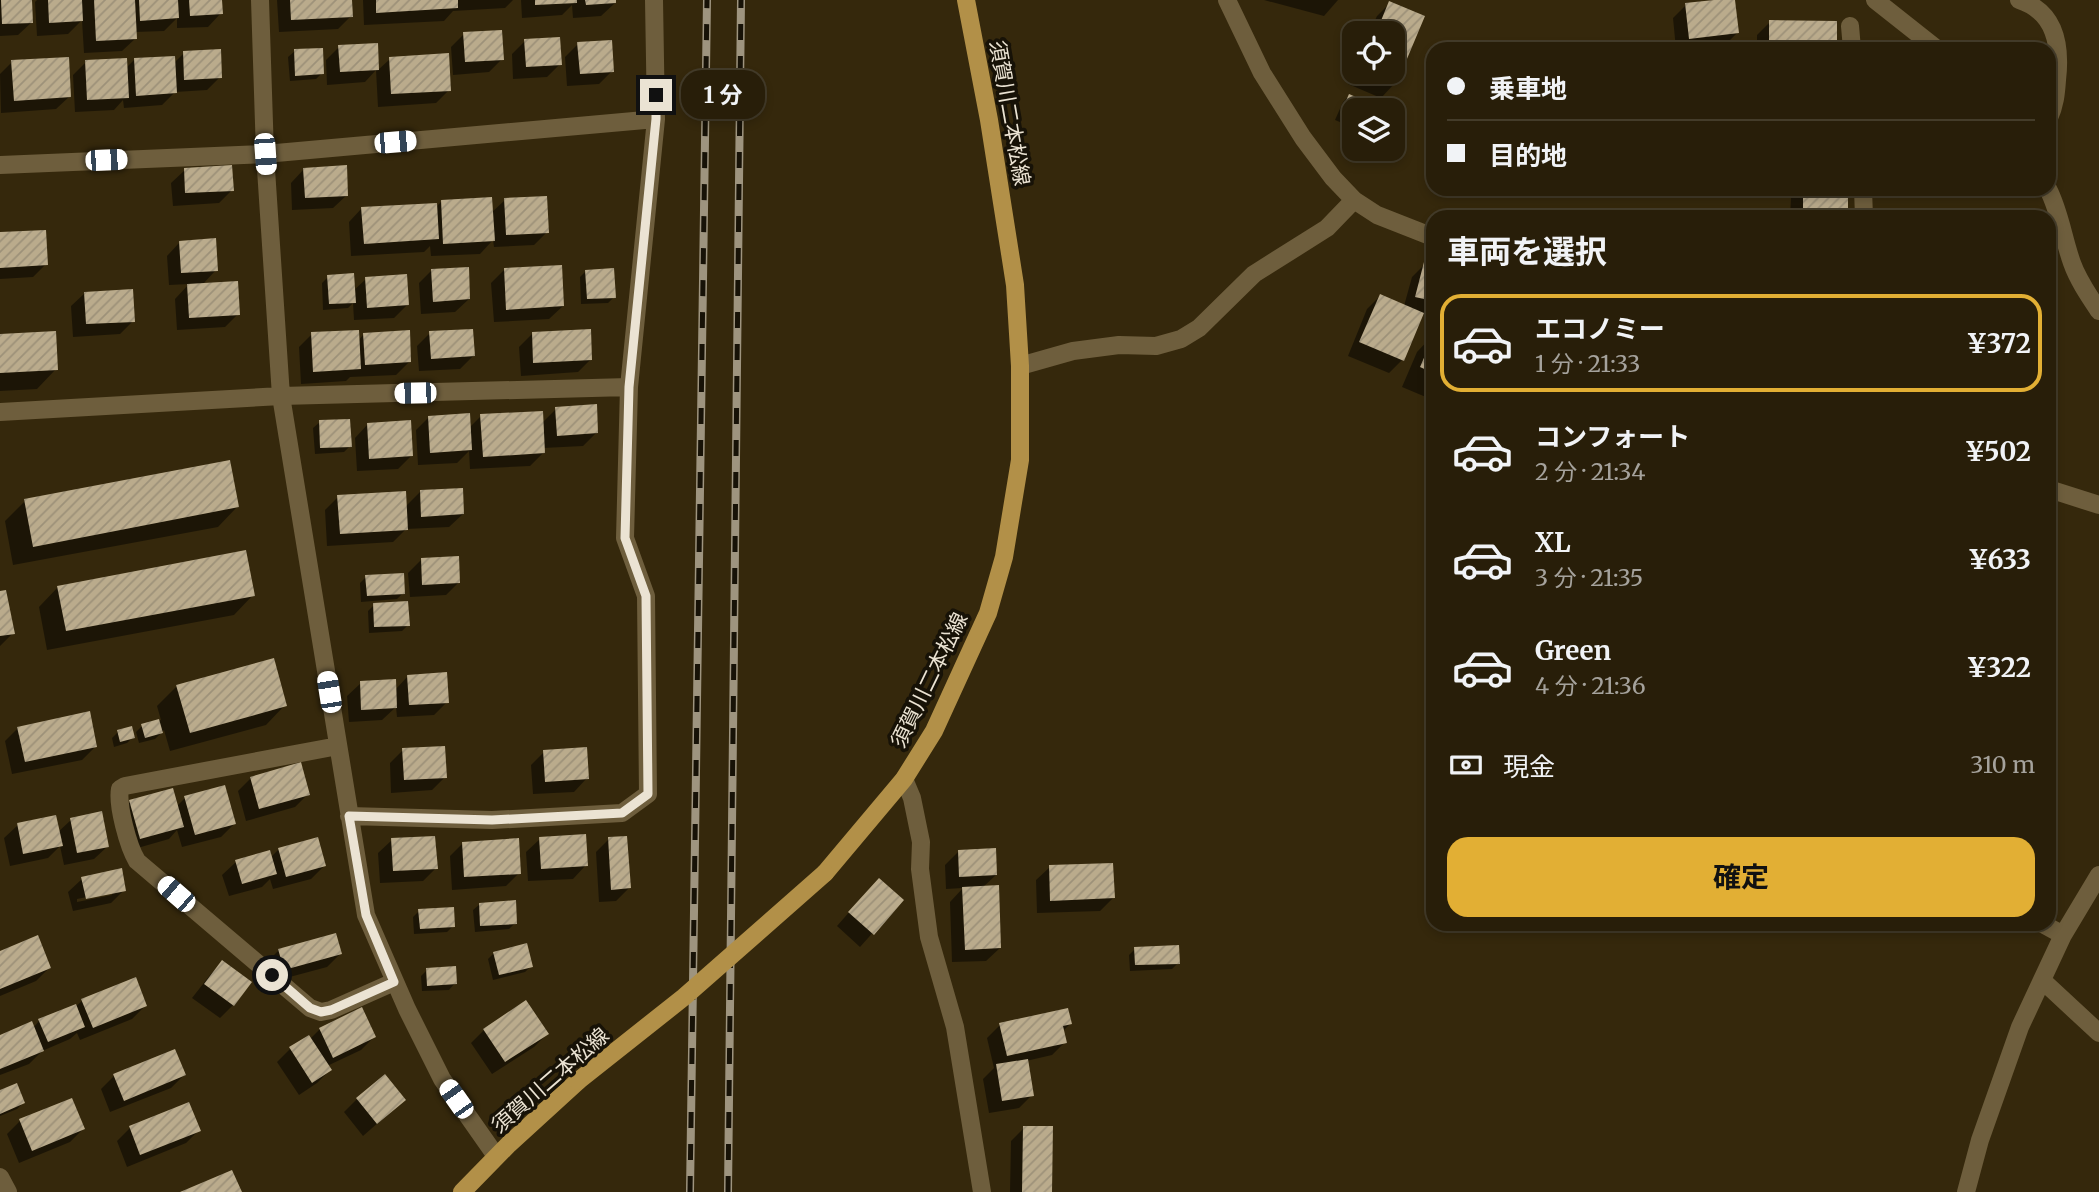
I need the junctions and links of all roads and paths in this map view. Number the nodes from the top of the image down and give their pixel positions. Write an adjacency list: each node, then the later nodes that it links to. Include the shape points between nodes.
1 (260, 0): 12 (street)
2 (654, 0): 11 (street)
3 (966, 0): 18 (main road, 須賀川二本松線, via 1016,285)
4 (1227, 0): 15 (street, via 1262,73 1303,138)
5 (1875, 0): 9 (street)
6 (2019, 0): 10 (street, via 2045,16 2059,44)
7 (1850, 26): 8 (street)
8 (1851, 42)
9 (1928, 42)
10 (2056, 93)
11 (656, 119): 12 (street); 19 (street)
12 (265, 154): 13 (street); 20 (street)
13 (0, 164)
14 (2051, 196): 17 (street, via 2073,264)
15 (1354, 200): 16 (street, via 1377,215); 18 (street, via 1327,228 1254,274 1199,328 1181,339 1156,346 1073,351)
16 (1426, 234)
17 (2099, 311)
18 (1020, 366): 25 (main road, 須賀川二本松線, via 1020,460 1004,557 988,613 934,731)
19 (629, 387): 20 (street); 26 (street, via 625,538 646,596 648,794 622,813 492,820)
20 (281, 396): 21 (street); 24 (street)
21 (0, 412)
22 (2056, 491): 23 (street)
23 (2099, 505)
24 (338, 746): 26 (street); 31 (street, via 125,786 119,796 127,839 137,861 310,1008 331,1010)
25 (904, 779): 33 (main road, 須賀川二本松線, bridge, via 825,873 684,998 578,1081); 37 (street, via 921,842 929,937 955,1027)
26 (349, 816): 31 (street, via 366,915)
27 (2099, 875): 29 (street)
28 (2056, 931): 29 (street)
29 (2063, 935): 30 (street)
30 (2043, 981): 32 (street); 38 (street, via 2020,1027)
31 (394, 982): 33 (street, via 442,1079)
32 (2099, 1033)
33 (496, 1157): 36 (main road, 須賀川二本松線)
34 (0, 1177): 35 (street)
35 (8, 1192)
36 (462, 1192)
37 (982, 1192)
38 (1966, 1192)

